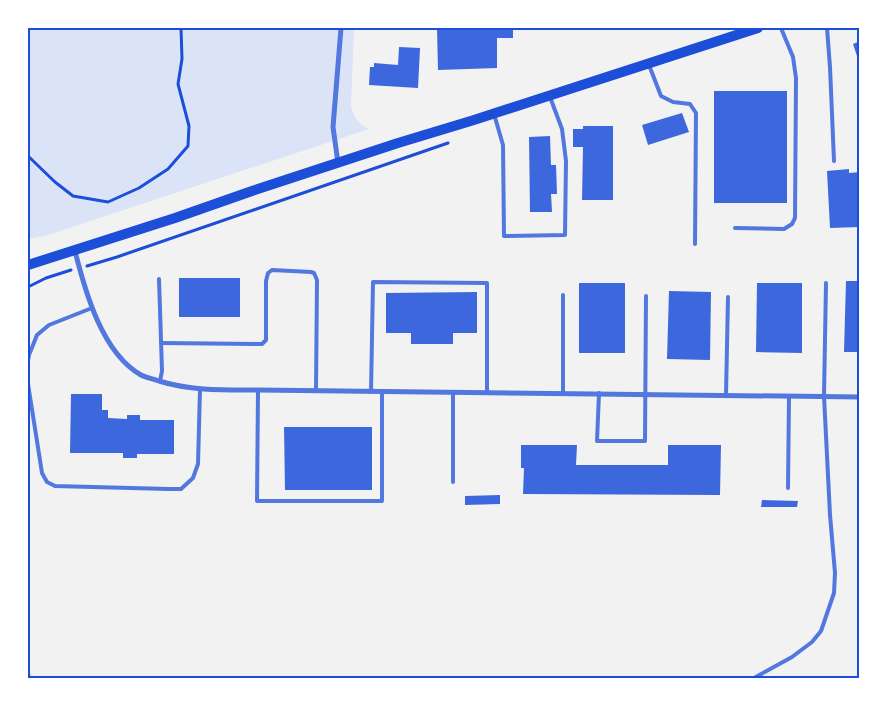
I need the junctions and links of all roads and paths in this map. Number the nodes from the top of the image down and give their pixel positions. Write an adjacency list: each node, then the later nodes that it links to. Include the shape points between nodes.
1 (181, 28): 10 (path, via 182,59 178,84 189,126 188,146 168,169 139,188 108,202 73,196)
2 (341, 28): 12 (street, via 334,127)
3 (758, 28): 6 (main road)
4 (781, 28): 13 (lane, via 793,57 796,78 795,218 784,229)
5 (827, 28): 11 (lane)
6 (648, 63): 7 (main road); 14 (lane, via 661,96 673,102 690,104 696,112)
7 (549, 96): 8 (main road); 8 (lane, via 562,129 566,161 565,235 504,236 503,145)
8 (494, 114): 12 (main road)
9 (450, 142): 16 (path)
10 (28, 156)
11 (834, 161)
12 (338, 163): 15 (main road)
13 (735, 228)
14 (696, 244)
15 (75, 251): 17 (main road); 25 (street)
16 (117, 257)
17 (28, 265)
18 (46, 278): 21 (path)
19 (159, 279): 26 (lane)
20 (826, 283): 42 (lane)
21 (28, 286)
22 (563, 295): 37 (lane)
23 (646, 296): 39 (lane)
24 (728, 297): 40 (lane)
25 (92, 308): 27 (lane, via 49,325 37,336); 28 (street, via 120,357 142,376)
26 (161, 343): 28 (lane); 32 (lane, via 262,344 266,340 268,273 272,270 314,273 317,280)
27 (28, 361)
28 (160, 381): 30 (street)
29 (28, 384): 30 (lane, via 42,473 47,482 55,486 169,490 187,484 198,464)
30 (200, 389): 31 (street)
31 (258, 390): 32 (street); 34 (lane, via 257,501 382,501)
32 (316, 391): 33 (street)
33 (371, 392): 34 (street); 36 (lane, via 373,282 487,283)
34 (382, 392): 35 (street)
35 (453, 392): 36 (street); 44 (lane)
36 (487, 392): 37 (street)
37 (562, 393): 38 (street)
38 (598, 393): 39 (street); 39 (lane, via 597,441 644,441)
39 (645, 394): 40 (street)
40 (726, 395): 41 (street)
41 (789, 396): 42 (street); 45 (lane)
42 (824, 396): 43 (street); 48 (lane, via 834,593 821,631 812,642)
43 (860, 397)
44 (453, 482)
45 (788, 488)
46 (28, 668): 47 (path)
47 (29, 678)
48 (754, 678)

